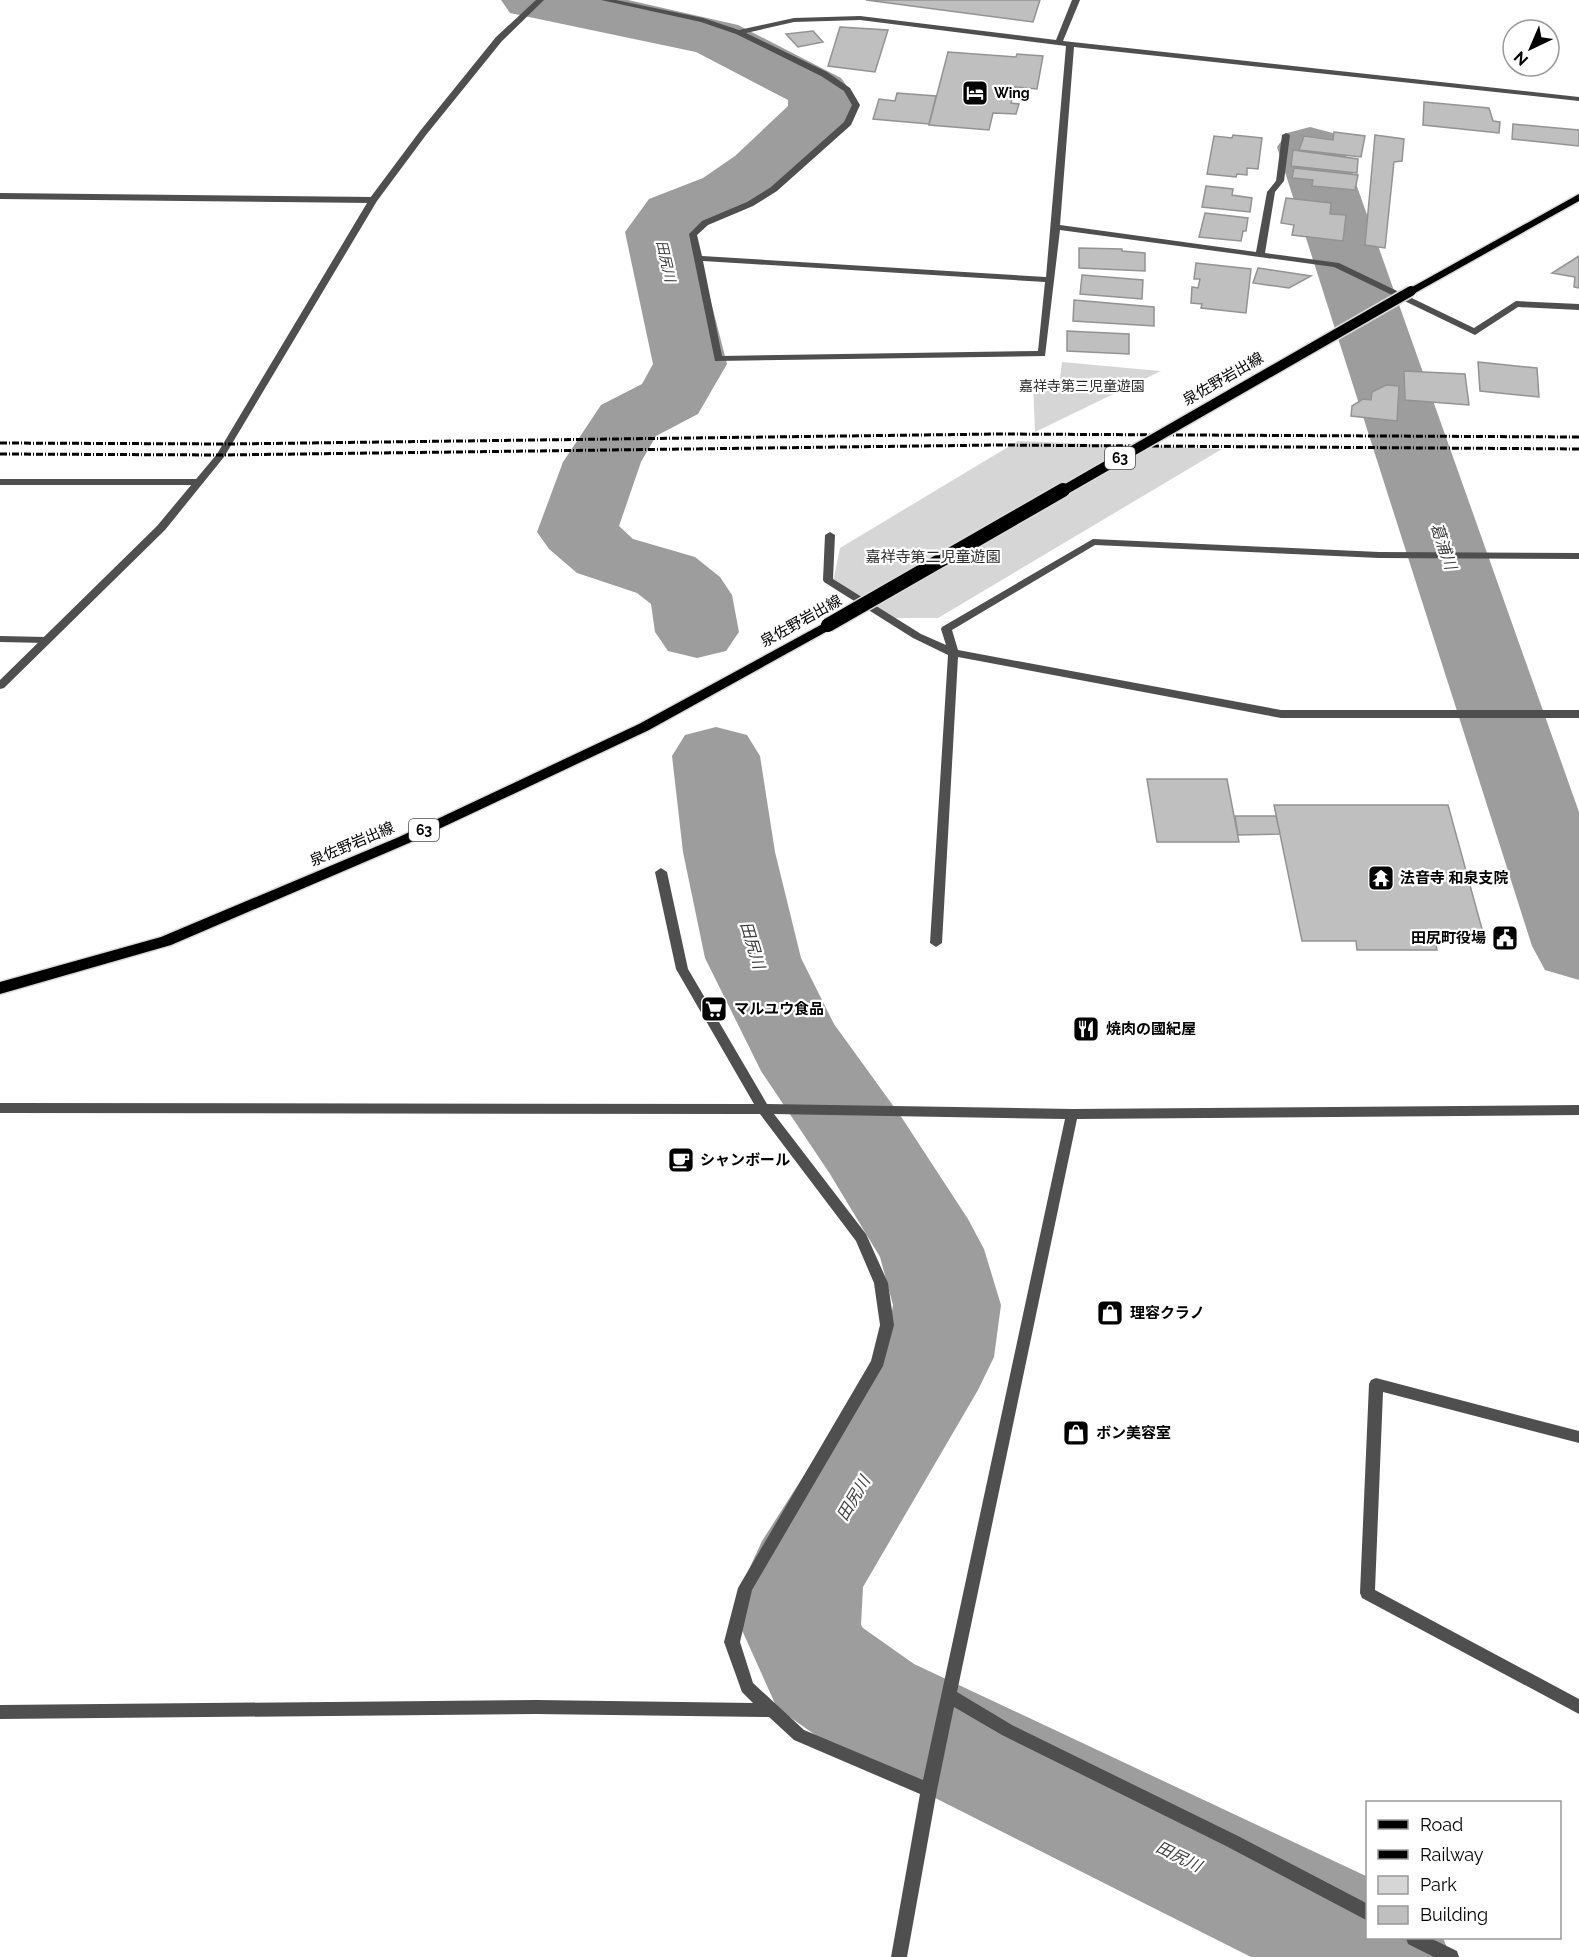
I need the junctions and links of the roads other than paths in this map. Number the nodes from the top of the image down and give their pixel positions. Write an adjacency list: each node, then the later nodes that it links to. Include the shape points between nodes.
1 (540, 0): 11 (street, via 486,54)
2 (605, 0): 4 (street, via 703,20)
3 (1076, 0): 5 (street)
4 (739, 32): 5 (street, via 794,20 860,18); 14 (street, via 824,74 847,90 856,105 848,123 774,189 705,223 693,234)
5 (1059, 42): 6 (street)
6 (1070, 44): 7 (street); 12 (street)
7 (1579, 99)
8 (1286, 135): 13 (street, via 1280,181 1271,192)
9 (0, 196): 11 (street)
10 (1579, 196): 28 (main road, 泉佐野岩出線 / 63, bridge, via 644,727 404,840 166,941)
11 (373, 200): 18 (street, via 228,444)
12 (1056, 227): 13 (street); 15 (street)
13 (1260, 255): 16 (street, via 1336,265 1474,332 1516,304)
14 (698, 258): 15 (street); 15 (street, via 718,358 1042,354)
15 (1051, 280)
16 (1579, 307)
17 (0, 482): 18 (street)
18 (200, 482): 22 (street, via 161,528)
19 (830, 535): 23 (street, via 828,580 917,636)
20 (1579, 556): 23 (street, via 1379,555 1093,542 946,629)
21 (0, 639): 22 (street)
22 (46, 640): 24 (street)
23 (953, 653): 25 (street, via 1281,714); 27 (street)
24 (0, 686)
25 (1579, 714)
26 (661, 872): 30 (street, via 682,969)
27 (936, 943)
28 (0, 988)
29 (0, 1108): 30 (street)
30 (763, 1109): 32 (street); 36 (street, via 861,1238 881,1283 886,1325 878,1362 745,1588 732,1642 747,1687)
31 (1579, 1110): 32 (street)
32 (1072, 1114): 34 (street)
33 (1579, 1437): 35 (street, via 1376,1384 1367,1593)
34 (950, 1696): 38 (street); 39 (street, via 1007,1730)
35 (1579, 1707)
36 (772, 1710): 37 (street, via 536,1707); 38 (street, via 799,1735)
37 (0, 1712)
38 (929, 1790): 41 (street)
39 (1366, 1912)
40 (1416, 1939): 42 (street)
41 (899, 1957)
42 (1451, 1957)

